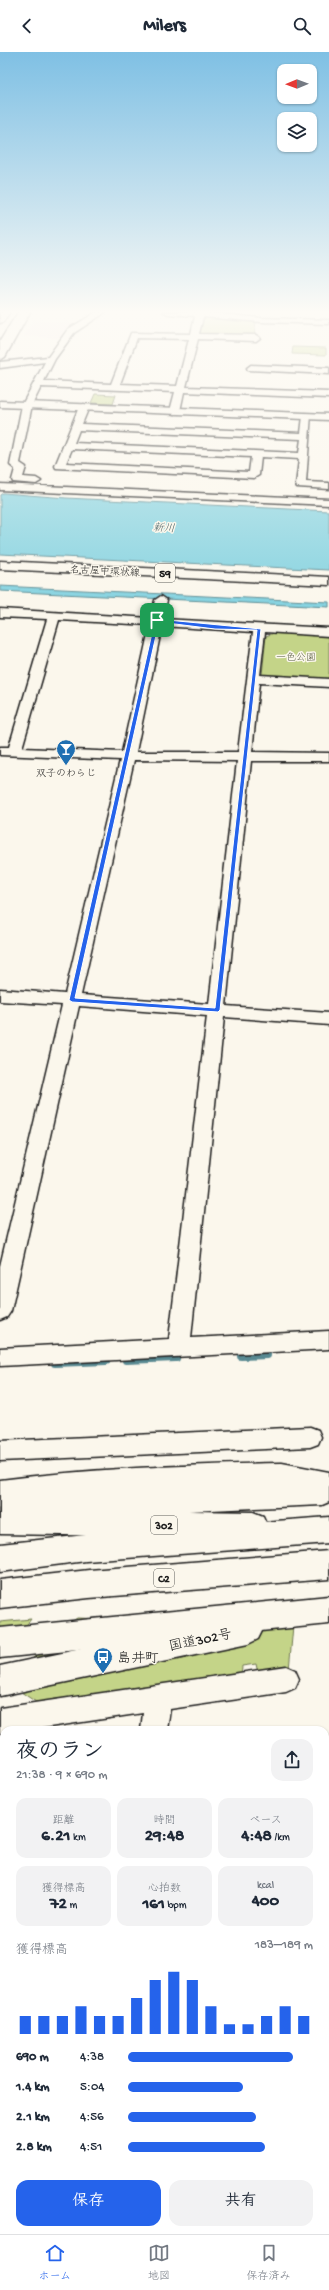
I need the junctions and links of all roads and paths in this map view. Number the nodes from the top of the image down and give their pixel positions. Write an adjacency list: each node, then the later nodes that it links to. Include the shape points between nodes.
1 (25, 414): 12 (street, via 15,465 21,467 17,480 55,479)
2 (81, 414): 6 (street)
3 (250, 414): 4 (main road)
4 (308, 416): 5 (main road); 7 (street)
5 (329, 417)
6 (76, 427): 7 (street); 8 (street)
7 (306, 436): 11 (street)
8 (68, 446): 9 (street); 12 (street)
9 (192, 451): 10 (street); 13 (street)
10 (256, 454): 11 (street); 13 (street, via 254,475)
11 (304, 456): 14 (street, via 301,485)
12 (60, 466): 13 (street)
13 (189, 472)
14 (329, 486)
15 (0, 487): 16 (street)
16 (329, 502)
17 (0, 565): 18 (main road, 名古屋中環状線 / 59)
18 (329, 581)
19 (161, 600): 22 (street)
20 (0, 613): 21 (street)
21 (54, 616): 22 (street); 27 (street)
22 (157, 620): 23 (street); 28 (street)
23 (259, 629): 24 (street); 25 (street)
24 (329, 632)
25 (255, 679): 26 (street); 29 (street)
26 (329, 683)
27 (7, 752): 28 (street)
28 (128, 756): 29 (street); 32 (street)
29 (245, 756): 30 (street); 33 (street)
30 (329, 758)
31 (0, 995): 32 (street)
32 (72, 1000): 33 (street); 35 (street)
33 (218, 1010): 34 (street); 37 (street)
34 (329, 1019)
35 (0, 1311)
36 (329, 1340): 37 (street)
37 (179, 1348): 38 (street)
38 (0, 1357)
39 (310, 1437): 40 (street)
40 (0, 1451)
41 (329, 1484): 43 (main road, via 282,1475 188,1477 54,1486)
42 (329, 1492): 44 (main road, via 55,1504)
43 (0, 1493)
44 (0, 1510)
45 (0, 1521): 46 (main road, 302, via 155,1525)
46 (329, 1522)
47 (329, 1530): 48 (main road)
48 (0, 1558)
49 (329, 1565): 50 (main road, C2)
50 (0, 1594)
51 (329, 1611): 52 (main road); 54 (main road, 国道302号)
52 (0, 1643)
53 (286, 1679): 55 (street)
54 (2, 1683)
55 (158, 1698): 56 (street); 57 (street)
56 (0, 1721)
57 (154, 1726)

